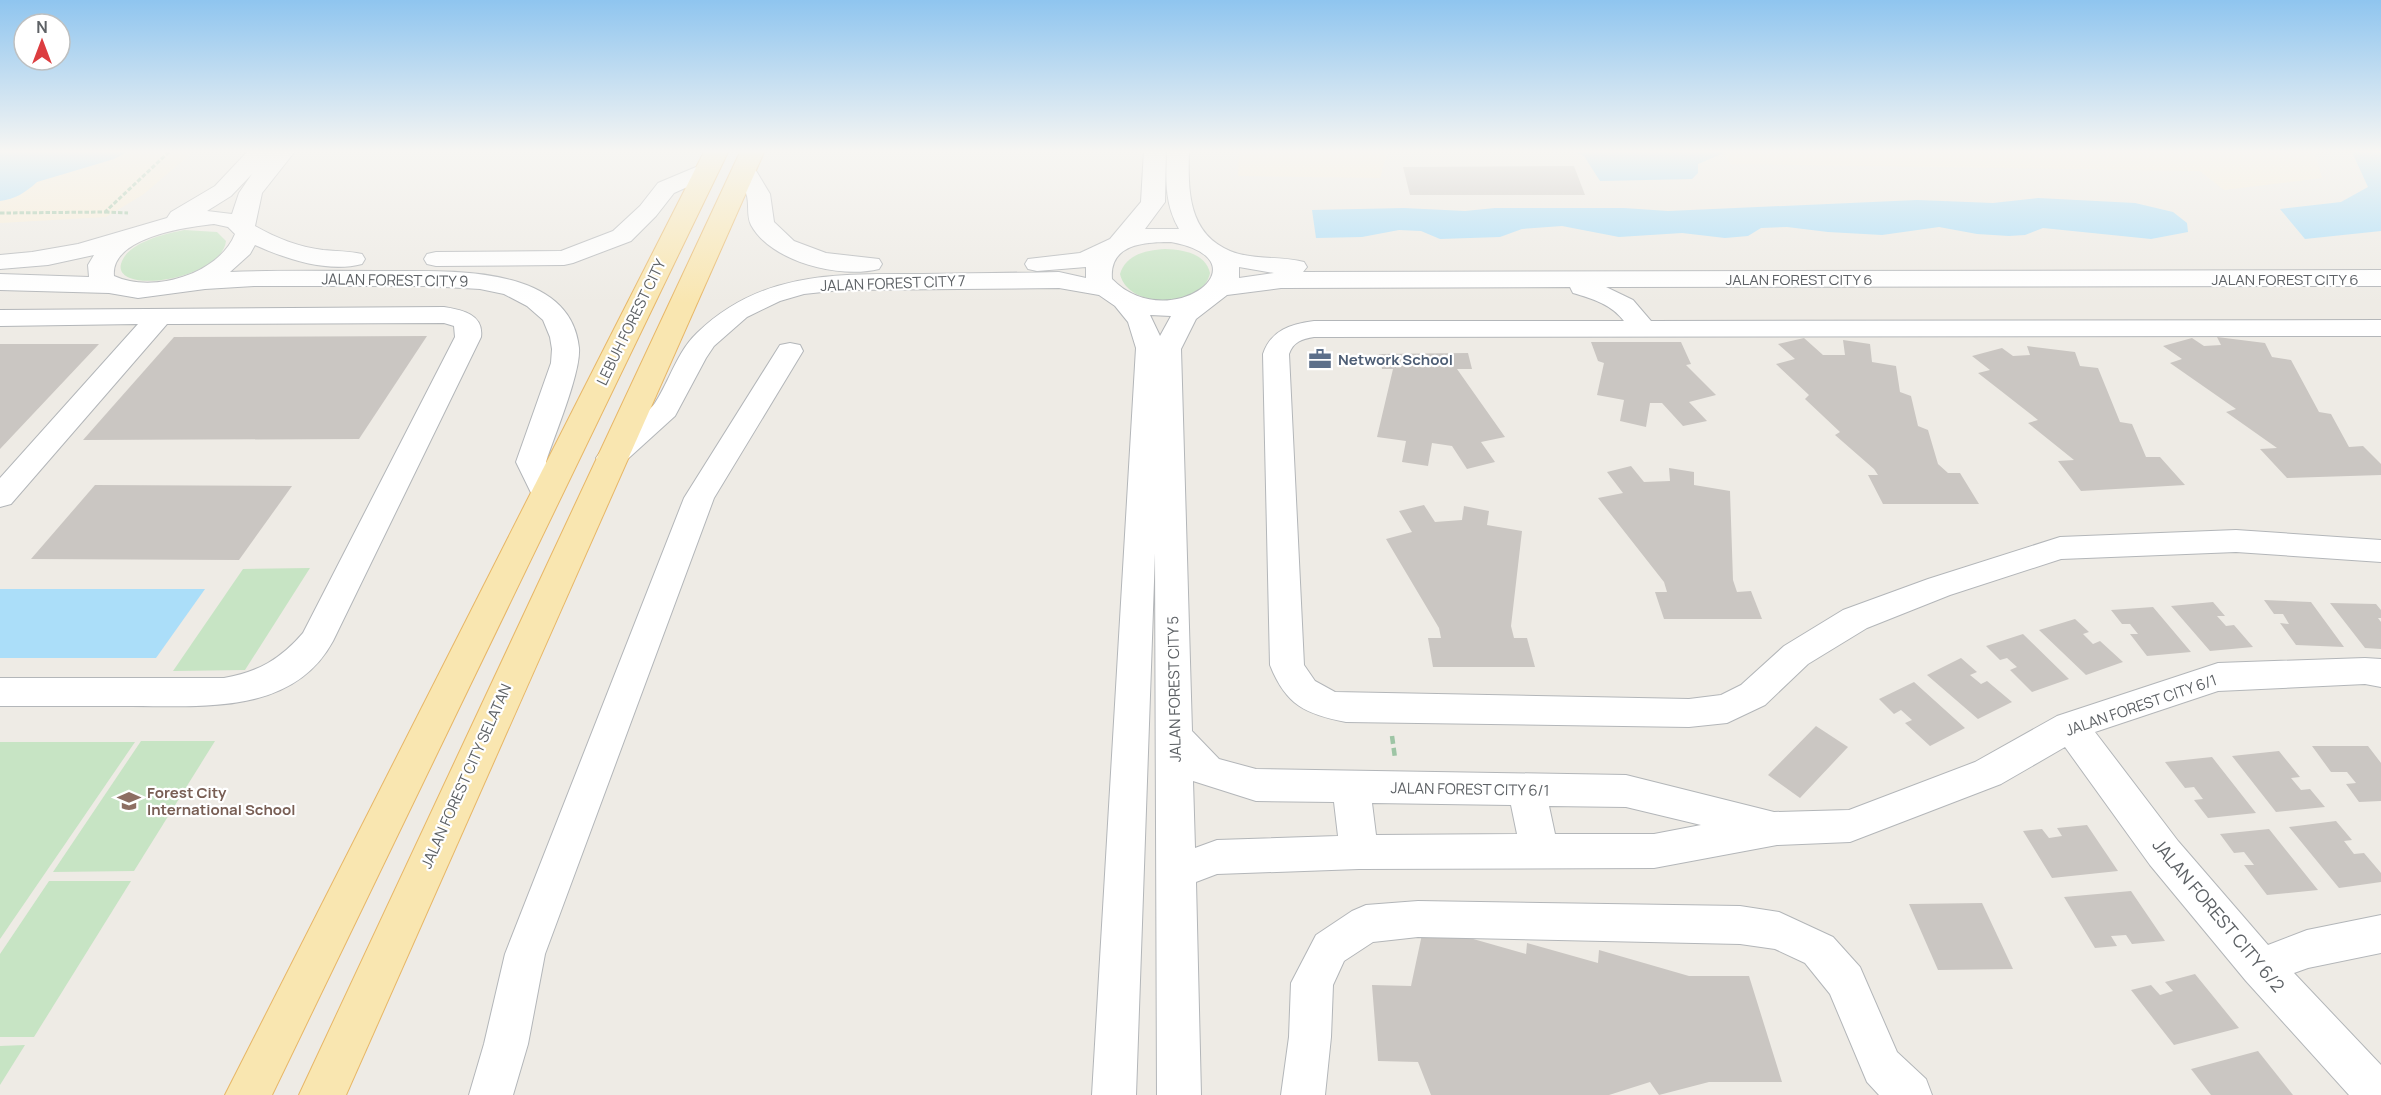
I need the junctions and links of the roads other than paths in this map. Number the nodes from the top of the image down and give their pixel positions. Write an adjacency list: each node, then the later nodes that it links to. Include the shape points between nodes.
1 (208, 201): 9 (street)
2 (246, 201): 10 (street)
3 (656, 201): 10 (street, JALAN FOREST CITY 9, via 622,236 564,258 326,259 271,245)
4 (691, 201): 31 (main road, LEBUH FOREST CITY)
5 (729, 201): 30 (main road)
6 (758, 201): 13 (street, JALAN FOREST CITY 7, via 763,225 786,247 843,264 1052,264 1084,260)
7 (1153, 201): 13 (street)
8 (1178, 201): 12 (street, via 1182,219)
9 (167, 223): 10 (street, JALAN FOREST CITY 9, via 214,218 236,222); 11 (street, JALAN FOREST CITY 9)
10 (246, 230): 21 (street, JALAN FOREST CITY 9, via 244,248 226,264)
11 (136, 234): 15 (street, JALAN FOREST CITY 9, via 56,256); 22 (street, JALAN FOREST CITY 9, via 112,250 100,266 102,280)
12 (1198, 240): 13 (street, via 1144,236); 14 (street)
13 (1114, 247): 24 (street, via 1098,265 1097,273 1099,281)
14 (1222, 257): 16 (street, JALAN FOREST CITY 6, via 1281,267); 23 (street, via 1225,278)
15 (0, 262)
16 (2381, 266)
17 (2381, 279): 19 (street, JALAN FOREST CITY 6)
18 (1556, 280): 19 (street, JALAN FOREST CITY 6); 23 (street, JALAN FOREST CITY 6, via 1281,280); 28 (street, via 1617,299 1629,307)
19 (1703, 280): 28 (street, via 1653,297 1643,306)
20 (0, 282): 22 (street, JALAN FOREST CITY 9)
21 (182, 284): 22 (street, JALAN FOREST CITY 9, via 132,290); 31 (street, JALAN FOREST CITY 9, via 228,278 441,279 492,284 529,297 557,320 567,347 531,462)
22 (109, 285)
23 (1212, 293): 24 (street, via 1166,308 1137,306); 37 (street, JALAN FOREST CITY 5, via 1183,314 1168,349)
24 (1114, 295): 30 (street, JALAN FOREST CITY 7, via 1059,280 841,282 771,296 738,311 705,340 665,411); 49 (street, via 1140,317 1149,348)
25 (160, 316): 26 (street); 32 (street); 35 (street, via 444,315 457,316 470,328 316,641 301,660 260,684 224,692)
26 (0, 318)
27 (2381, 328): 28 (street)
28 (1644, 329): 33 (street, via 1314,329 1287,336 1278,345 1287,665 1293,681 1306,695 1325,705 1346,708 1689,713 1727,709 1753,695 1796,655 1855,619 1938,587 2060,548 2236,541)
29 (790, 351): 48 (street, via 699,498 525,954)
30 (611, 458): 47 (main road, JALAN FOREST CITY SELATAN)
31 (546, 494): 46 (main road)
32 (0, 497)
33 (2381, 551)
34 (2381, 673): 36 (street, JALAN FOREST CITY 6/1, via 2218,677)
35 (0, 692)
36 (2070, 726): 40 (street, JALAN FOREST CITY 6/1, via 1988,773 1850,826); 45 (street, JALAN FOREST CITY 6/2, via 2164,853)
37 (1175, 738): 38 (street, JALAN FOREST CITY 6/1, via 1207,771 1256,785); 43 (street, JALAN FOREST CITY 5)
38 (1351, 788): 39 (street, JALAN FOREST CITY 6/1); 41 (street)
39 (1527, 789): 40 (street, JALAN FOREST CITY 6/1, via 1626,791); 42 (street)
40 (1777, 828): 42 (street, JALAN FOREST CITY 6/1, via 1654,851)
41 (1359, 852): 42 (street, JALAN FOREST CITY 6/1); 43 (street, JALAN FOREST CITY 6/1, via 1217,857)
42 (1540, 853)
43 (1174, 873): 50 (street, JALAN FOREST CITY 5)
44 (2381, 934): 45 (street, via 2307,949)
45 (2261, 967): 53 (street, JALAN FOREST CITY 6/2)
46 (248, 1095)
47 (322, 1095)
48 (491, 1095)
49 (1114, 1095)
50 (1179, 1095)
51 (1303, 1095): 52 (street, via 1312,983 1330,948 1366,924 1418,919 1740,925 1779,931 1820,951 1845,981 1882,1067)
52 (1910, 1095)
53 (2379, 1095)

